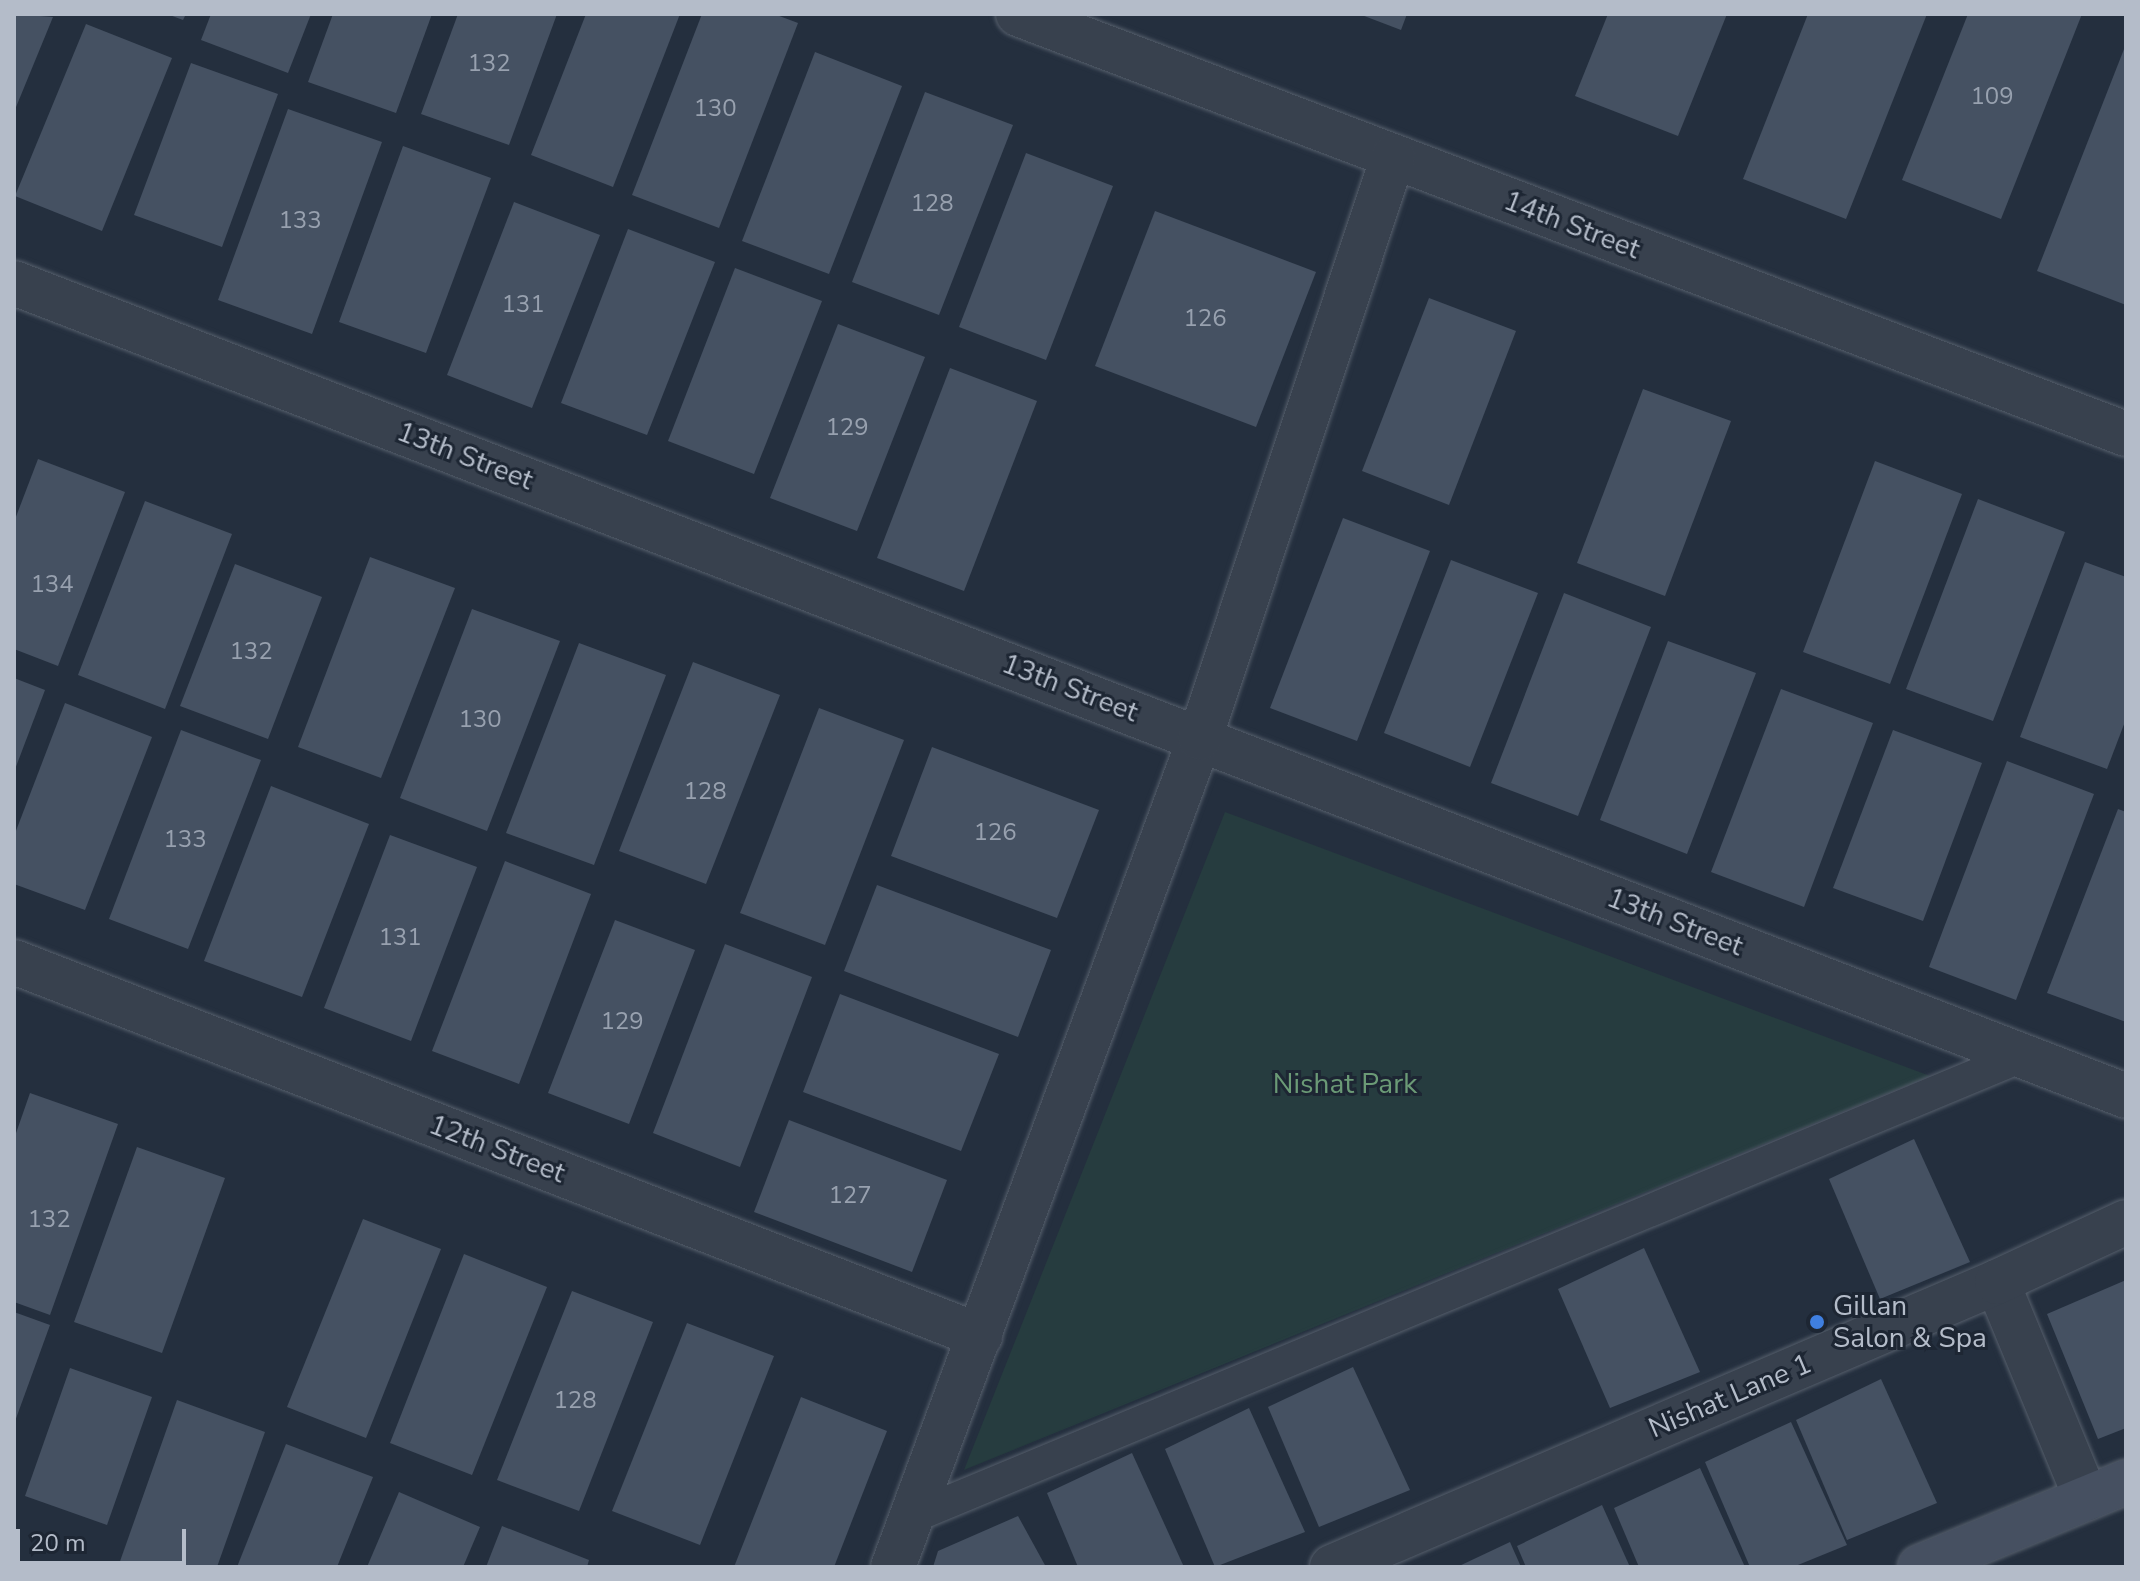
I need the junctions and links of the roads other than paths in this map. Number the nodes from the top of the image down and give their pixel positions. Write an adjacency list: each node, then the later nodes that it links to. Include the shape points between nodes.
1 (1018, 14): 2 (street, 14th Street)
2 (1393, 157): 4 (street, 14th Street); 5 (street)
3 (14, 283): 5 (street, 13th Street)
4 (2126, 434)
5 (1200, 738): 7 (street, 13th Street); 11 (street)
6 (14, 962): 11 (street, 12th Street)
7 (2022, 1056): 8 (street, 13th Street); 14 (lane)
8 (2126, 1096)
9 (2126, 1222): 10 (street, Nishat Lane 1)
10 (1997, 1282): 13 (street); 16 (street, Nishat Lane 1)
11 (980, 1336): 14 (street)
12 (2126, 1482): 13 (street)
13 (2086, 1498): 17 (street)
14 (912, 1517): 15 (street)
15 (893, 1567)
16 (1332, 1567)
17 (1920, 1567)

